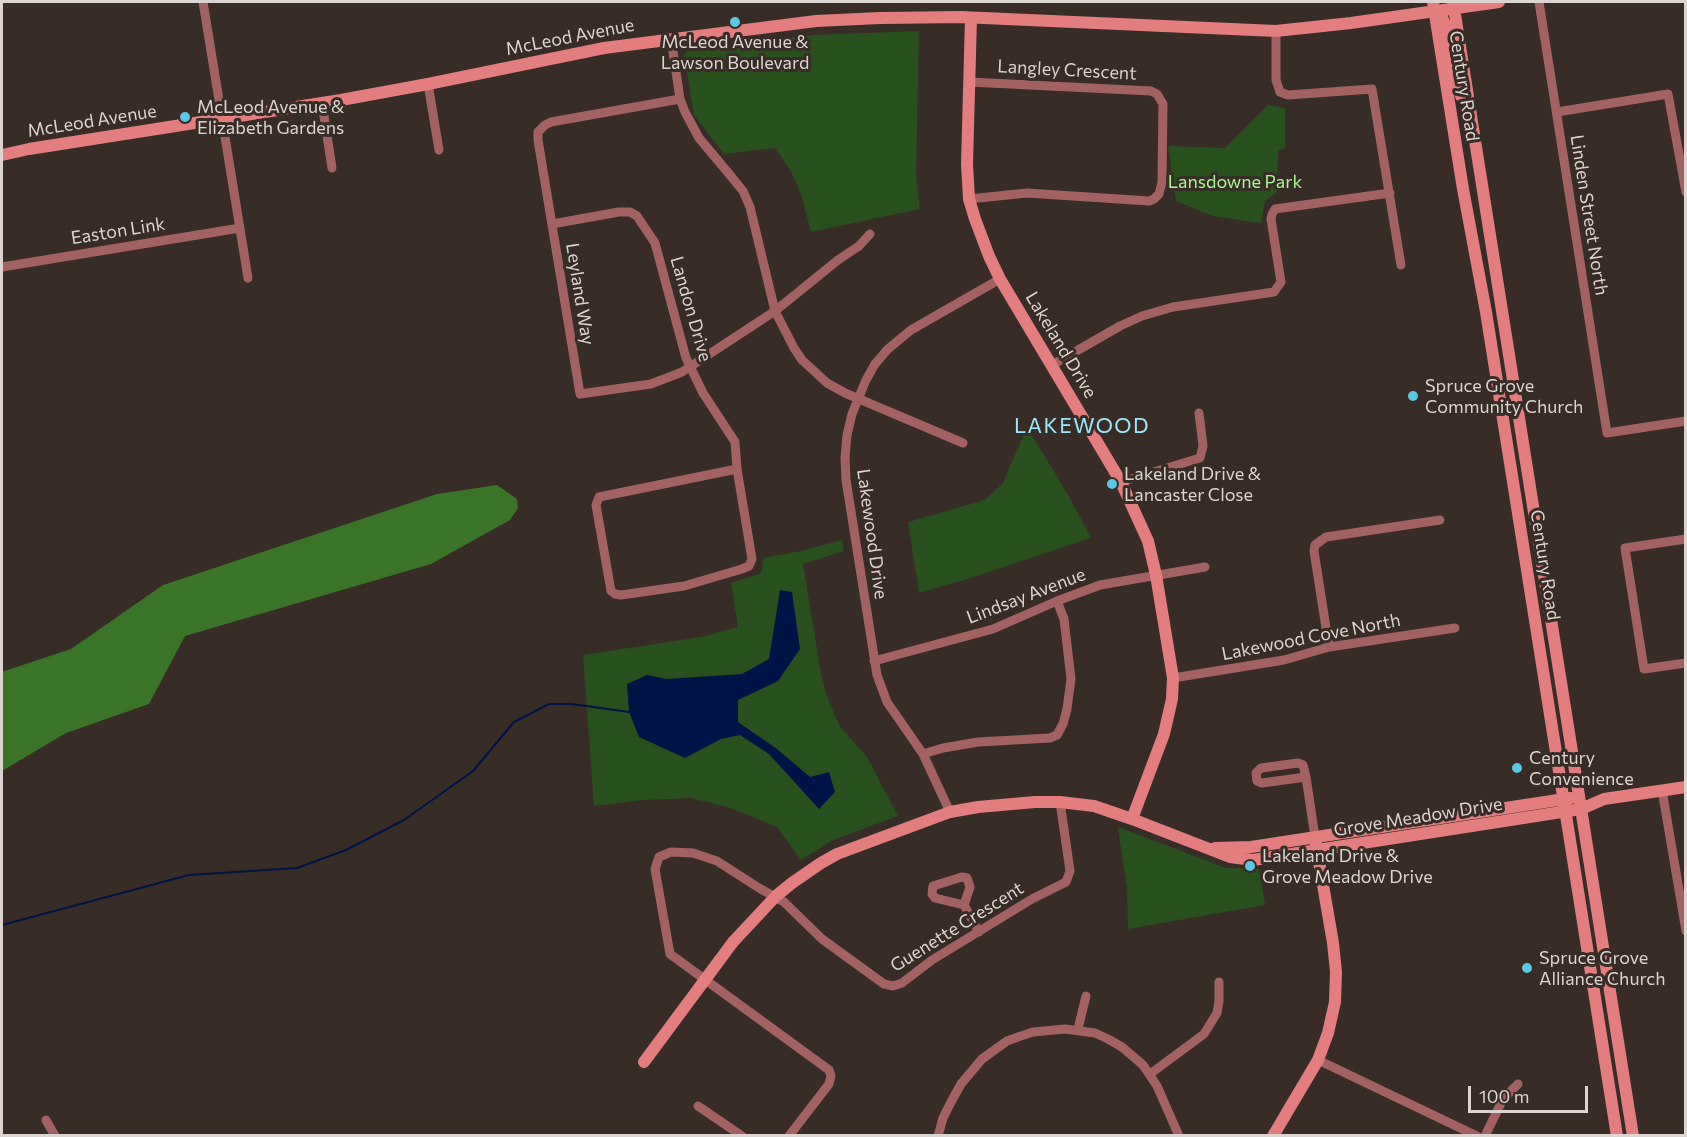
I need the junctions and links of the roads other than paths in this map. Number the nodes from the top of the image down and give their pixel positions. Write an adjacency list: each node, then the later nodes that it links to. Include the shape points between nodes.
1 (203, 2): 14 (street)
2 (1498, 2): 4 (street, McLeod Avenue)
3 (1539, 2): 13 (street, Linden Street North)
4 (1451, 4): 5 (street, McLeod Avenue); 17 (street, Century Road)
5 (1433, 6): 7 (street, McLeod Avenue, via 1351,23); 17 (street, via 1446,28); 54 (street, Century Road)
6 (971, 18): 7 (street, McLeod Avenue); 8 (street, McLeod Avenue, via 816,21); 9 (street, Lakeland Drive)
7 (1276, 31): 20 (street, via 1276,80 1280,92 1288,95 1372,89)
8 (671, 38): 10 (street, McLeod Avenue, via 570,54); 11 (street)
9 (969, 82): 21 (street, Lakeland Drive); 21 (street, Langley Crescent, via 1151,91 1163,104 1162,182 1154,199 1027,193)
10 (428, 84): 12 (street, McLeod Avenue); 15 (street)
11 (680, 99): 22 (street, Leyland Way, via 551,122 540,129 538,140); 29 (street, via 699,138 750,207)
12 (322, 103): 14 (street, McLeod Avenue); 18 (street)
13 (1557, 112): 19 (street, via 1668,94); 34 (street, Linden Street North, via 1607,433)
14 (222, 120): 16 (street, McLeod Avenue); 23 (street)
15 (438, 150)
16 (5, 152)
17 (1477, 158): 53 (street, Century Road)
18 (332, 168)
19 (1686, 192)
20 (1390, 193): 25 (street); 30 (street, via 1275,209 1271,219 1281,282 1274,292 1173,307 1142,316)
21 (969, 199): 28 (street, Lakeland Drive)
22 (552, 224): 31 (street, Landon Drive, via 619,212 637,216 655,243); 31 (street, Leyland Way, via 580,394 651,384)
23 (240, 228): 26 (street, Easton Link); 27 (street)
24 (870, 234): 29 (street, Leyland Way)
25 (1401, 265)
26 (2, 267)
27 (248, 278)
28 (1000, 279): 30 (street, Lakeland Drive); 32 (street, Lakewood Drive, via 911,330 888,349 875,364)
29 (776, 311): 31 (street, Leyland Way); 32 (street, via 794,348 811,370)
30 (1053, 365): 37 (street, Lakeland Drive)
31 (690, 367): 36 (street, Landon Drive, via 735,442)
32 (858, 399): 35 (street); 45 (street, Lakewood Drive, via 844,458)
33 (1199, 413): 37 (street, via 1203,446 1200,458)
34 (1686, 421)
35 (963, 443)
36 (737, 469): 36 (street, Landon Drive, via 599,496 597,505 611,591 615,594 684,586 742,570 751,563)
37 (1121, 482): 41 (street, Lakeland Drive, via 1148,541)
38 (1440, 520): 44 (street, via 1326,537 1315,545)
39 (1686, 539): 46 (street, via 1625,548 1644,669)
40 (1205, 567): 41 (street, Lindsay Avenue)
41 (1156, 575): 42 (street, Lindsay Avenue, via 1100,585); 47 (street, Lakeland Drive)
42 (1057, 601): 45 (street, Lindsay Avenue, via 993,629); 48 (street, via 1064,620 1071,679 1067,709 1057,735 978,742)
43 (1455, 628): 44 (street, Lakewood Cove North)
44 (1329, 647): 47 (street, Lakewood Cove North, via 1284,660)
45 (874, 661): 48 (street, Lakewood Drive, via 887,702)
46 (1686, 663)
47 (1173, 678): 56 (street, Lakeland Drive, via 1169,716)
48 (923, 754): 55 (street, Lakewood Drive)
49 (1306, 777): 49 (street, via 1262,783 1257,781 1256,773 1261,768 1298,763 1305,767); 57 (street)
50 (1686, 787): 51 (street)
51 (1662, 790): 53 (street); 62 (street)
52 (1060, 802): 55 (street, Grove Meadow Drive); 56 (street, Grove Meadow Drive, via 1094,806); 64 (street, Guenette Crescent, via 1070,871 1066,882)
53 (1580, 802): 54 (street); 84 (street, Century Road)
54 (1564, 805): 57 (street, Grove Meadow Drive); 59 (street, Grove Meadow Drive); 83 (street, Century Road)
55 (950, 812): 60 (street, Grove Meadow Drive, via 837,854)
56 (1132, 819): 58 (street, Grove Meadow Drive)
57 (1315, 837): 58 (street, Grove Meadow Drive, via 1251,848); 59 (street)
58 (1208, 847): 59 (street, Grove Meadow Drive, via 1230,857 1253,860)
59 (1318, 851): 69 (street, via 1336,972 1329,1033)
60 (776, 897): 64 (street, Guenette Crescent, via 822,939 888,986 902,983); 65 (street, Grove Meadow Drive); 65 (street, via 717,861 671,852 659,857 654,869 670,954)
61 (964, 905): 64 (street)
62 (1684, 910): 63 (street)
63 (1686, 930)
64 (979, 932)
65 (704, 980): 70 (street, Grove Meadow Drive); 77 (street, via 829,1070 828,1084)
66 (1219, 982): 71 (street, via 1216,1013 1204,1034)
67 (1086, 996): 68 (street)
68 (1078, 1029): 71 (street, via 1122,1047); 78 (street, via 1033,1032 994,1049 961,1084)
69 (1318, 1060): 80 (street); 81 (street)
70 (644, 1062)
71 (1150, 1074): 79 (street)
72 (1518, 1084): 82 (street, via 1503,1099)
73 (698, 1106): 76 (street)
74 (46, 1120): 75 (street)
75 (55, 1136)
76 (742, 1136)
77 (789, 1136)
78 (938, 1136)
79 (1179, 1136)
80 (1273, 1136)
81 (1477, 1136)
82 (1485, 1136)
83 (1617, 1136)
84 (1633, 1136)

